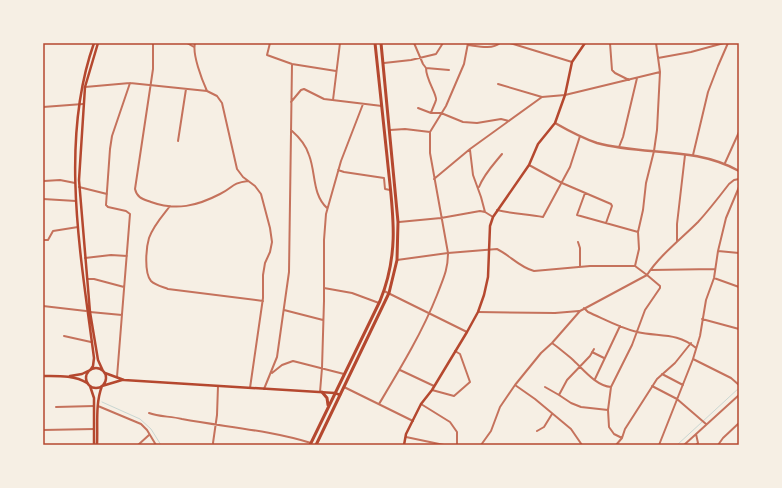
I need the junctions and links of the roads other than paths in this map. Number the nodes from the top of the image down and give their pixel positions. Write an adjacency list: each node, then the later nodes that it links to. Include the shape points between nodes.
1 (94, 43): 42 (main road)
2 (98, 43): 35 (main road)
3 (152, 43): 34 (street)
4 (187, 43): 20 (street)
5 (195, 43): 20 (street)
6 (270, 43): 25 (street, via 267,55)
7 (340, 43): 28 (street)
8 (375, 43): 45 (main road)
9 (381, 43): 24 (main road)
10 (414, 43): 21 (street)
11 (443, 43): 21 (street, via 436,54)
12 (500, 43): 19 (street, via 498,46 487,47)
13 (510, 43): 23 (street)
14 (585, 43): 23 (main road)
15 (610, 43): 31 (street, via 612,70)
16 (656, 43): 22 (street)
17 (724, 43): 22 (street)
18 (728, 43): 63 (street, via 708,92)
19 (468, 44): 49 (street, via 464,64)
20 (194, 47): 37 (street)
21 (421, 57): 24 (street); 26 (street)
22 (658, 58): 29 (street)
23 (572, 62): 38 (main road)
24 (384, 63): 53 (main road)
25 (292, 64): 28 (street); 41 (street)
26 (426, 68): 27 (street); 48 (street, via 427,78 436,97)
27 (449, 70)
28 (336, 71): 40 (street)
29 (660, 72): 30 (street); 60 (street, via 660,101)
30 (637, 78): 31 (street); 58 (street)
31 (629, 80): 38 (street)
32 (130, 83): 34 (street); 35 (street); 79 (street, via 112,136)
33 (498, 84): 39 (street)
34 (151, 86): 36 (street); 82 (street, via 136,189 141,198)
35 (85, 87): 43 (main road)
36 (186, 89): 37 (street); 57 (street)
37 (207, 91): 71 (street, via 217,96 222,103 237,169 242,177)
38 (565, 96): 39 (street); 51 (main road)
39 (542, 97): 50 (street)
40 (333, 100): 41 (street, via 319,98 304,89); 44 (street)
41 (291, 102): 52 (street)
42 (79, 104): 43 (street); 46 (street); 72 (main road)
43 (83, 104): 74 (main road)
44 (363, 104): 45 (street); 66 (street)
45 (382, 106): 77 (main road)
46 (43, 108)
47 (418, 108): 48 (street)
48 (431, 113): 49 (street)
49 (441, 113): 50 (street, via 463,122 477,123 500,119); 54 (street)
50 (509, 121): 59 (street)
51 (555, 123): 56 (street); 65 (main road, via 538,144)
52 (291, 130): 83 (street, via 298,136 309,155 317,193); 118 (street, via 289,272)
53 (390, 130): 54 (street); 88 (main road)
54 (430, 132): 68 (street)
55 (739, 132): 64 (street)
56 (580, 136): 58 (street); 73 (street, via 570,168)
57 (178, 141)
58 (619, 147): 60 (street)
59 (470, 149): 68 (street); 76 (street, via 473,175)
60 (654, 152): 62 (street); 91 (street)
61 (502, 154): 76 (street, via 486,172)
62 (685, 154): 63 (street); 93 (street)
63 (693, 155): 64 (street)
64 (725, 163): 67 (street)
65 (529, 165): 73 (street); 84 (main road)
66 (338, 170): 77 (street, via 384,178 385,189); 83 (street)
67 (739, 171)
68 (434, 179): 87 (street)
69 (739, 179): 93 (street, via 729,184 698,221)
70 (44, 181): 72 (street, via 60,180)
71 (249, 181): 82 (street, via 235,184 222,194 202,203 182,208); 114 (street, via 261,194 272,242 265,263)
72 (75, 183): 81 (main road)
73 (562, 183): 78 (street); 84 (street, via 544,217)
74 (79, 187): 79 (street); 100 (main road)
75 (739, 187): 96 (street, via 726,218)
76 (478, 188): 85 (street)
77 (390, 190): 112 (main road, via 393,248 390,272)
78 (584, 193): 89 (street, via 611,204); 89 (street, via 577,215)
79 (107, 194): 99 (street, via 106,206 130,214)
80 (43, 199): 81 (street)
81 (76, 201): 90 (main road)
82 (170, 206): 114 (street, via 149,237 146,268 150,280 168,288)
83 (327, 208): 111 (street)
84 (497, 210): 86 (main road)
85 (485, 212): 86 (street); 87 (street)
86 (493, 217): 95 (main road)
87 (442, 218): 88 (street); 97 (street)
88 (398, 222): 101 (main road)
89 (606, 223): 91 (street)
90 (78, 227): 92 (street, via 53,231 48,240); 119 (main road)
91 (638, 232): 102 (street, via 639,249)
92 (43, 240)
93 (677, 241): 105 (street)
94 (578, 242): 103 (street)
95 (488, 250): 97 (street); 103 (street, via 497,249 517,264 534,271); 122 (main road, via 488,277)
96 (718, 251): 98 (street); 104 (street)
97 (448, 253): 101 (street); 123 (street, via 448,267)
98 (739, 253)
99 (127, 256): 100 (street); 109 (street)
100 (85, 258): 108 (main road)
101 (397, 260): 113 (main road)
102 (635, 266): 103 (street); 106 (street)
103 (580, 267)
104 (715, 269): 105 (street); 107 (street)
105 (650, 270): 106 (street)
106 (647, 275): 117 (street); 130 (street, via 660,287 645,310)
107 (714, 278): 110 (street); 125 (street)
108 (88, 279): 109 (street); 121 (main road)
109 (124, 287): 124 (street)
110 (739, 287)
111 (324, 288): 115 (street, via 352,293); 126 (street)
112 (384, 290): 113 (street); 115 (main road)
113 (389, 293): 123 (street); 161 (main road)
114 (263, 301): 163 (street)
115 (378, 303): 147 (main road)
116 (43, 306): 119 (street)
117 (584, 308): 120 (street); 127 (street)
118 (284, 310): 126 (street); 146 (street, via 277,357)
119 (86, 311): 132 (main road)
120 (580, 311): 122 (street, via 555,314); 133 (street)
121 (90, 312): 124 (street); 145 (main road, via 98,360)
122 (478, 312): 129 (main road)
123 (430, 313): 129 (street); 144 (street)
124 (122, 315): 151 (street)
125 (702, 319): 128 (street); 135 (street)
126 (323, 320): 142 (street)
127 (620, 326): 130 (street); 139 (street)
128 (739, 329)
129 (467, 332): 137 (main road)
130 (636, 332): 134 (street, via 675,337); 162 (street)
131 (64, 336): 132 (street)
132 (91, 342): 143 (main road, via 94,358)
133 (552, 343): 141 (street); 156 (street)
134 (691, 343): 135 (street); 148 (street)
135 (696, 348): 140 (street)
136 (594, 349): 138 (street)
137 (455, 351): 164 (main road); 164 (street, via 460,354 470,382 454,396)
138 (592, 352): 139 (street); 141 (street)
139 (604, 358): 153 (street)
140 (693, 359): 154 (street); 157 (street)
141 (580, 367): 153 (street); 170 (street, via 566,380)
142 (322, 368): 146 (street, via 293,361); 147 (street); 167 (street)
143 (90, 370): 145 (main road, via 99,368); 150 (main road); 155 (main road, via 86,377)
144 (400, 370): 164 (street); 173 (street)
145 (104, 372): 151 (main road); 158 (main road, via 106,379)
146 (271, 373): 166 (street)
147 (344, 374): 168 (main road)
148 (662, 374): 157 (street); 160 (street)
149 (43, 376): 150 (main road)
150 (67, 376): 155 (main road, via 80,379)
151 (117, 378): 152 (main road)
152 (124, 380): 158 (main road); 159 (main road)
153 (595, 380): 162 (street)
154 (739, 384)
155 (89, 385): 158 (main road, via 96,388); 175 (main road)
156 (515, 385): 180 (street); 202 (street, via 500,407 491,431)
157 (683, 385): 172 (street)
158 (102, 386): 175 (main road)
159 (218, 386): 163 (main road); 184 (street)
160 (652, 386): 172 (street); 191 (street)
161 (344, 387): 169 (main road); 173 (street)
162 (611, 387): 178 (street)
163 (250, 388): 166 (main road)
164 (433, 388): 174 (main road)
165 (545, 388): 170 (street)
166 (264, 389): 167 (main road)
167 (321, 392): 168 (main road); 176 (main road, via 327,398)
168 (335, 393): 169 (main road); 176 (main road)
169 (340, 395): 198 (main road)
170 (559, 395): 178 (street, via 580,407)
171 (739, 395): 182 (street)
172 (677, 399): 182 (street); 205 (street)
173 (379, 404): 181 (street)
174 (421, 404): 181 (main road); 201 (street, via 450,422 457,432)
175 (96, 406): 177 (street); 185 (main road); 189 (street, via 134,420); 195 (main road)
176 (328, 406): 193 (main road)
177 (56, 407)
178 (608, 410): 191 (street, via 609,427 614,434)
179 (149, 412): 184 (street, via 156,416)
180 (552, 414): 187 (street, via 544,427); 203 (street, via 571,429)
181 (413, 421): 190 (main road)
182 (706, 423): 188 (street)
183 (739, 423): 208 (street)
184 (215, 425): 192 (street); 193 (street, via 275,433)
185 (94, 429): 186 (street); 194 (main road)
186 (43, 430)
187 (537, 431)
188 (696, 434): 206 (street); 207 (street)
189 (150, 435): 196 (street); 197 (street)
190 (406, 437): 199 (main road); 200 (street)
191 (622, 438): 204 (street)
192 (213, 443)
193 (310, 444)
194 (94, 445)
195 (97, 445)
196 (138, 445)
197 (156, 445)
198 (316, 445)
199 (404, 445)
200 (444, 445)
201 (457, 445)
202 (481, 445)
203 (582, 445)
204 (616, 445)
205 (658, 445)
206 (684, 445)
207 (696, 445)
208 (718, 445)

